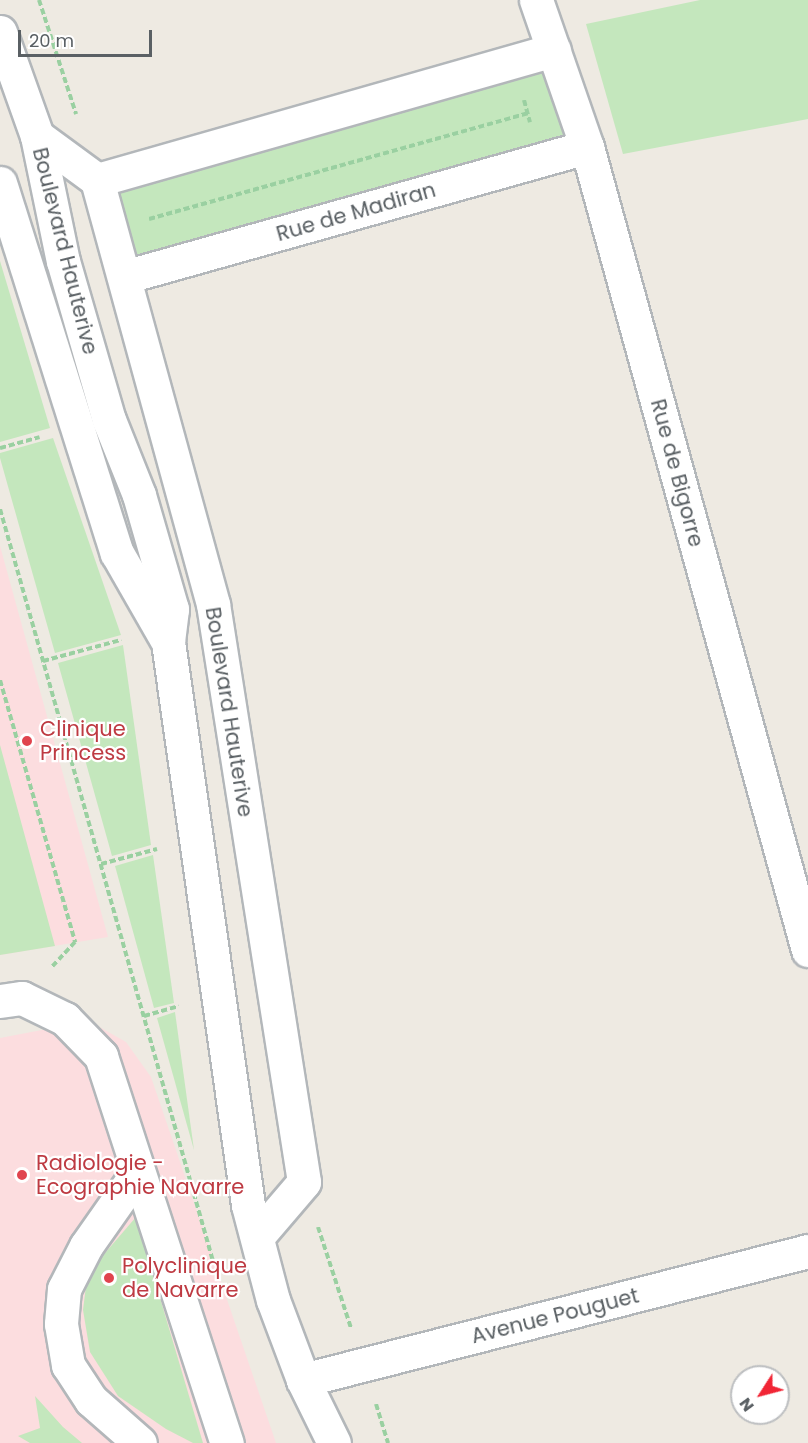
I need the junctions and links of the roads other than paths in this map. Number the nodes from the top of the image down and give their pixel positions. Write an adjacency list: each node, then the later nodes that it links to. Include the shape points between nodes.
1 (536, 0): 3 (street, Rue de Bigorre)
2 (0, 32): 4 (street, Boulevard Hauterive, via 20,77)
3 (554, 50): 5 (street, Rue de Bigorre); 6 (street)
4 (37, 136): 6 (street, Boulevard Hauterive); 9 (street, Boulevard Hauterive, via 63,261 109,420 139,495 172,609)
5 (587, 147): 8 (street, Rue de Madiran); 10 (street, Rue de Bigorre)
6 (97, 180): 8 (street, Boulevard Hauterive)
7 (0, 183): 9 (street, Boulevard Hauterive, via 117,553)
8 (124, 277): 13 (street, Boulevard Hauterive, via 213,604 304,1182)
9 (168, 642): 13 (street, Boulevard Hauterive, via 246,1193)
10 (808, 950)
11 (11, 999): 12 (street, via 64,1020 101,1056)
12 (138, 1172): 16 (street, via 86,1246 64,1289 61,1324 68,1365 91,1400); 17 (street)
13 (257, 1237): 15 (street, Boulevard Hauterive, via 273,1300)
14 (808, 1251): 15 (street, Avenue Pouguet)
15 (303, 1380): 18 (street, Boulevard Hauterive)
16 (140, 1443)
17 (226, 1443)
18 (334, 1443)

